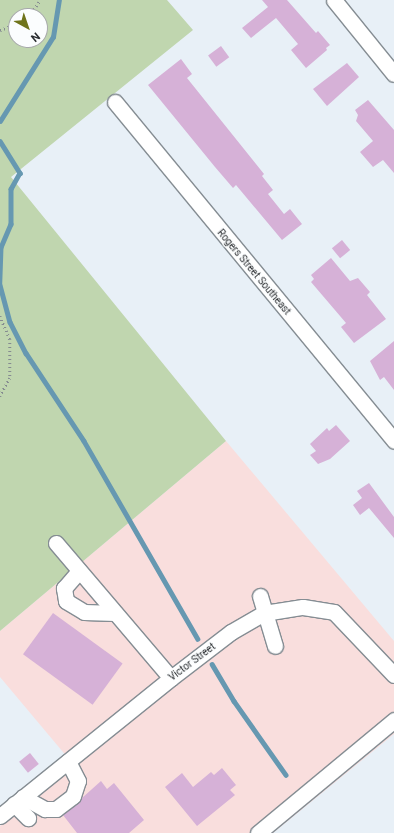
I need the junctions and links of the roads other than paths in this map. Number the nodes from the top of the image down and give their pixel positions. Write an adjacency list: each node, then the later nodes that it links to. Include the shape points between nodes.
1 (334, 0): 2 (street)
2 (394, 74)
3 (115, 102): 4 (street, Rogers Street Southeast)
4 (394, 442)
5 (56, 543): 6 (street)
6 (80, 571): 8 (street); 8 (street, via 64,588 66,601 84,612)
7 (260, 596): 9 (street)
8 (115, 613): 12 (street)
9 (264, 613): 10 (street); 11 (street, Victor Street, via 303,607 334,612); 12 (street, Victor Street, via 231,632)
10 (275, 646)
11 (394, 675)
12 (171, 678): 14 (street, Victor Street)
13 (394, 720): 18 (street)
14 (68, 761): 15 (street, Victor Street); 15 (street, via 78,781 73,796 56,809 45,809)
15 (19, 801): 16 (street, Victor Street); 17 (street)
16 (0, 816)
17 (28, 818)
18 (258, 833)

